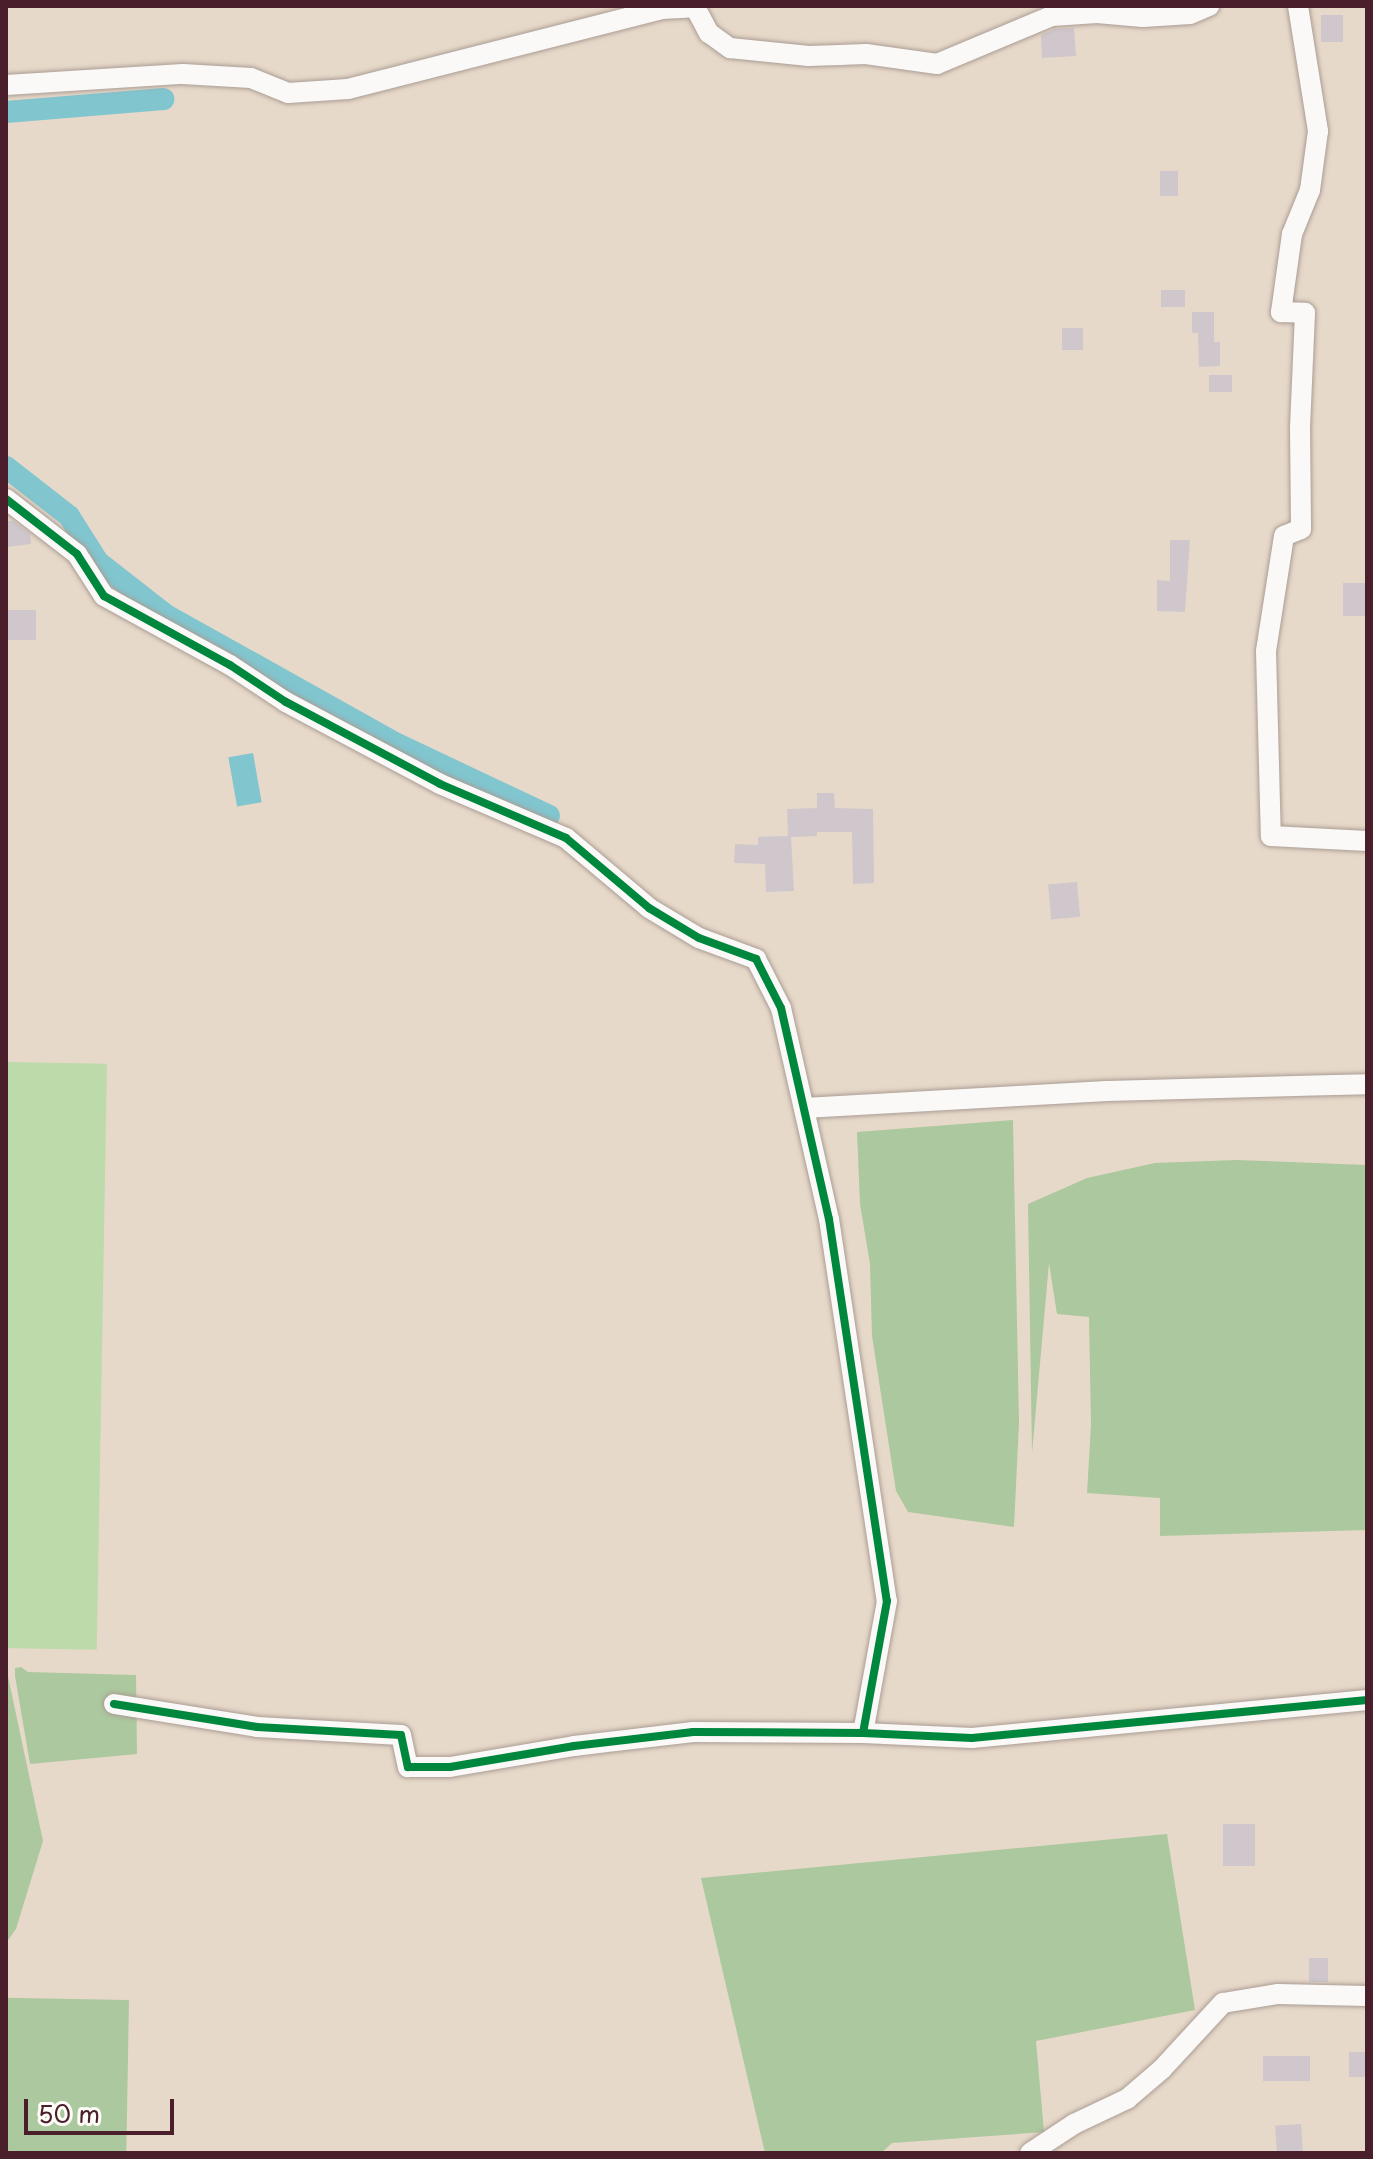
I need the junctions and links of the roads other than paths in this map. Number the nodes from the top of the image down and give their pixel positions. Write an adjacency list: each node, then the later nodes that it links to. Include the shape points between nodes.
1 (1209, 6): 3 (street, via 1190,14 1143,17 1052,16 937,64 866,54 809,56 730,48 709,33)
2 (1298, 6): 6 (street, via 1318,131 1310,190 1292,234 1281,312 1305,313 1301,529 1284,536 1266,651 1271,836)
3 (694, 7): 4 (street, via 661,9 348,89 288,93 251,78 183,74)
4 (6, 85)
5 (6, 499): 8 (street, via 77,554 104,596 440,784 566,838 649,908 699,938 756,959 781,1008)
6 (1367, 841)
7 (1367, 1084): 8 (street)
8 (804, 1108): 11 (street, via 829,1219 887,1601)
9 (1367, 1700): 11 (street, via 972,1738)
10 (114, 1704): 11 (street, via 257,1727 401,1735 408,1767 450,1767 693,1732)
11 (863, 1733)
12 (1367, 1996): 13 (street, via 1278,1994 1223,2003 1127,2099)
13 (1030, 2153)

